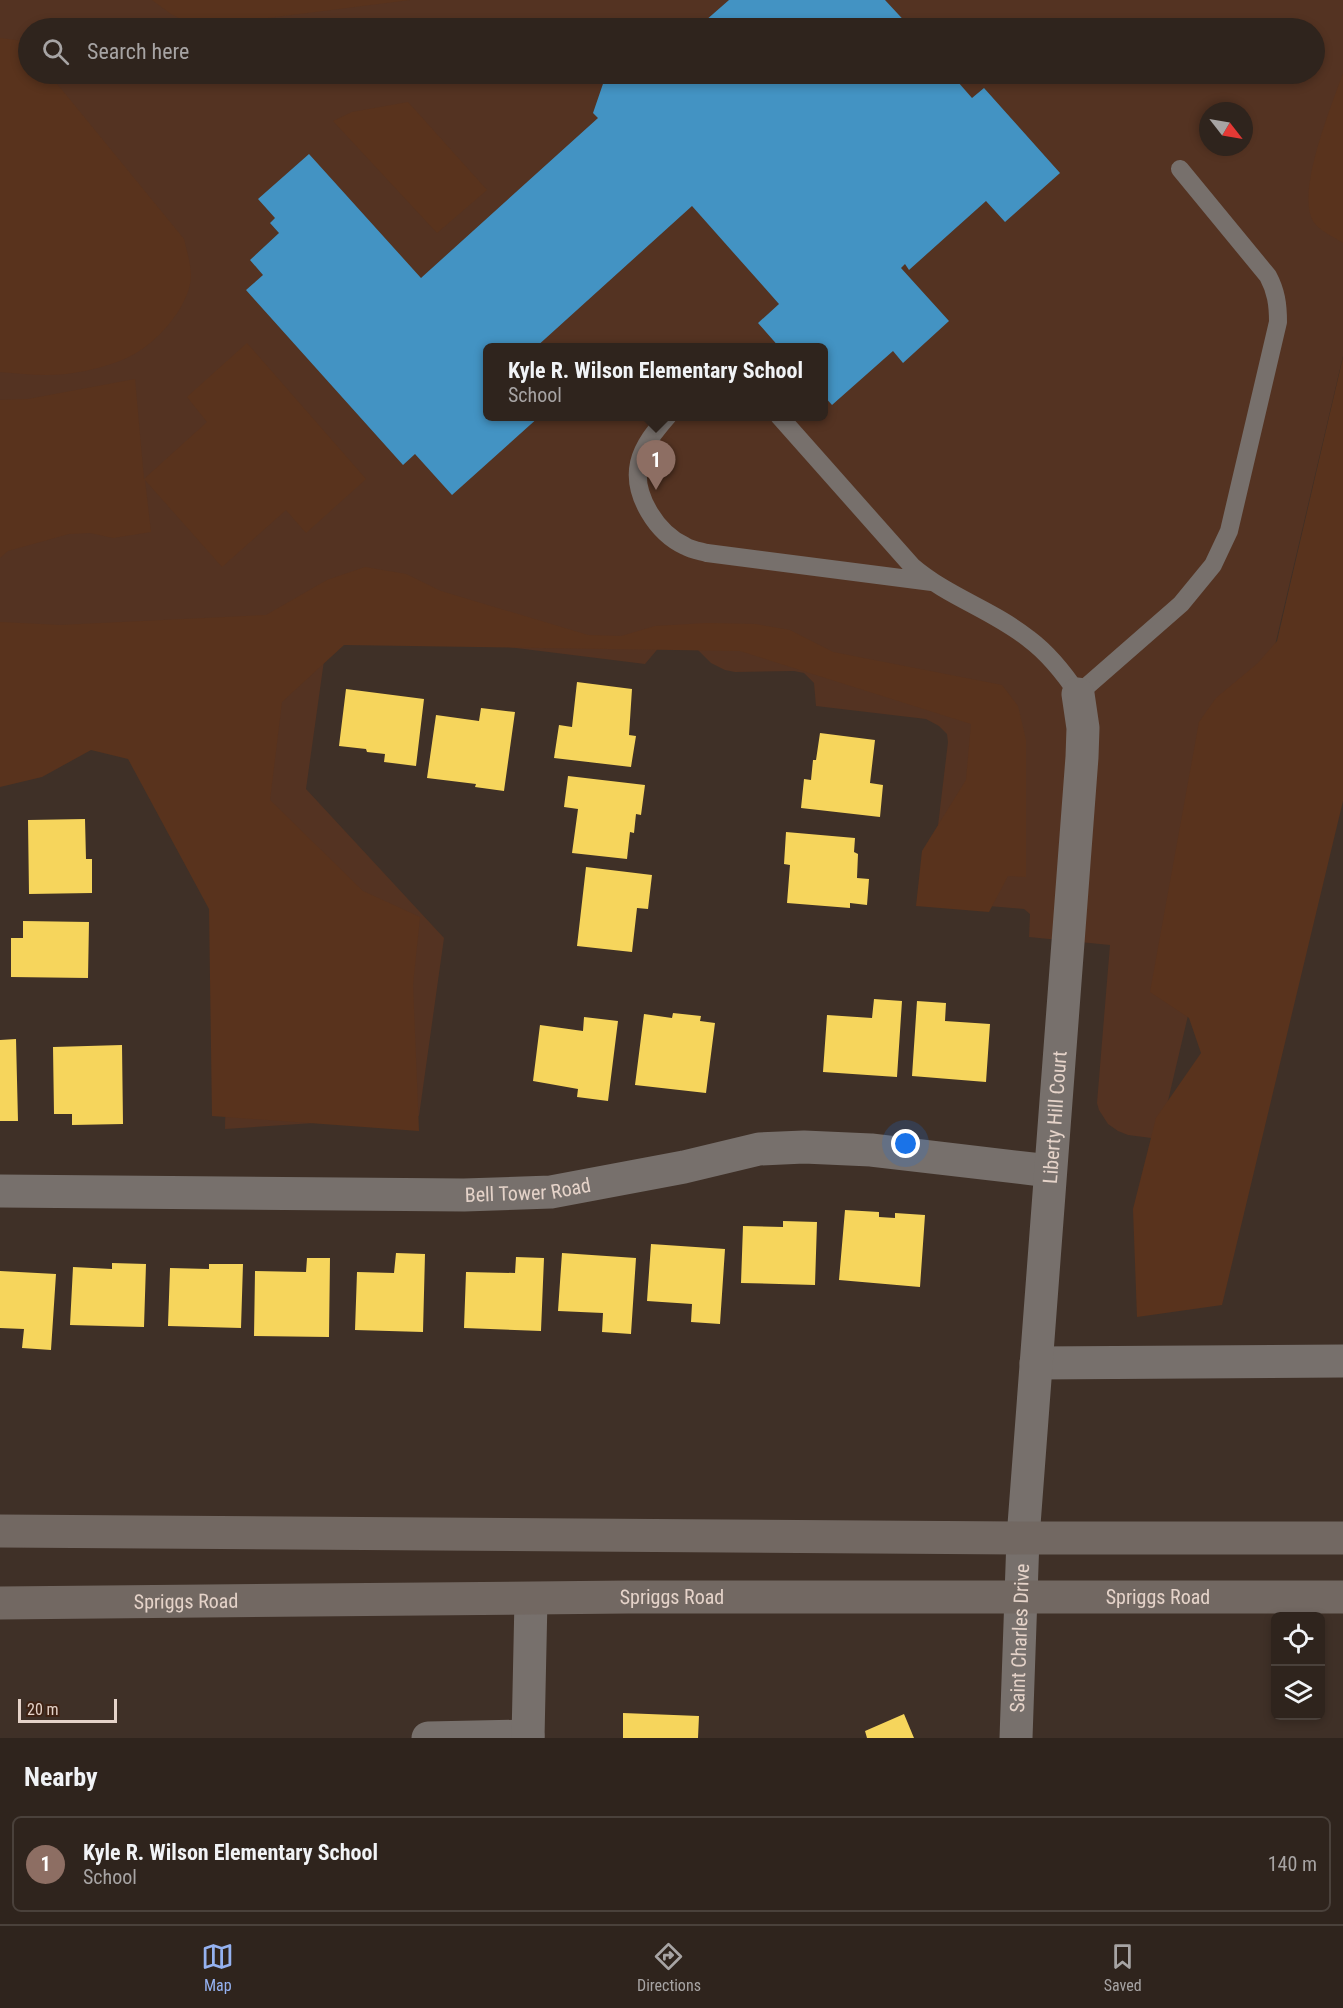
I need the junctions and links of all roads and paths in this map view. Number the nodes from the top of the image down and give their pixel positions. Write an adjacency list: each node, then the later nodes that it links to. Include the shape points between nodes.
1 (1180, 169): 5 (lane, via 1268,276 1278,304 1278,322 1229,531 1214,566 1181,604)
2 (665, 421): 4 (lane, via 645,445 639,464 639,485 644,505 670,538 707,553)
3 (783, 421): 4 (lane, via 912,566)
4 (932, 582): 5 (lane, via 1028,638 1065,674)
5 (1078, 694): 6 (street, Liberty Hill Court, via 1082,758)
6 (1050, 1171): 7 (street, Bell Tower Road, via 871,1150 804,1147 759,1149 602,1184 521,1194); 9 (street, Liberty Hill Court)
7 (0, 1191)
8 (1343, 1361): 9 (street)
9 (1036, 1363): 11 (street, Liberty Hill Court)
10 (0, 1531): 11 (main road)
11 (1023, 1538): 12 (main road); 13 (street, Saint Charles Drive)
12 (1343, 1538)
13 (1021, 1596): 14 (main road, Spriggs Road); 15 (main road, Spriggs Road); 19 (street, Saint Charles Drive)
14 (1343, 1597)
15 (531, 1599): 16 (main road, Spriggs Road); 17 (street)
16 (0, 1603)
17 (528, 1737): 18 (street)
18 (428, 1738)
19 (1016, 1738)

